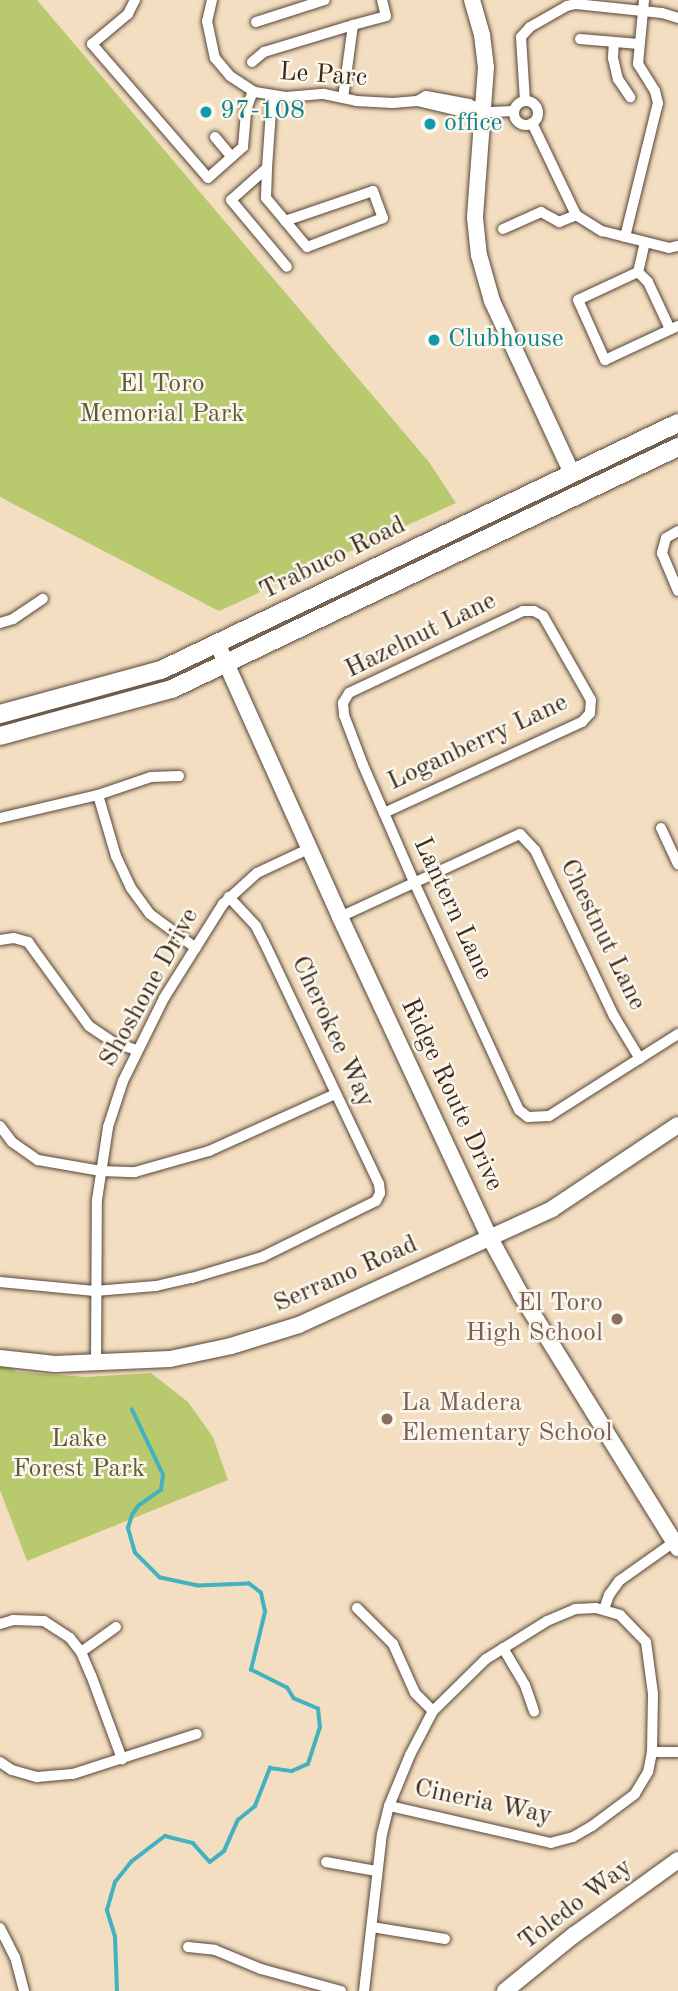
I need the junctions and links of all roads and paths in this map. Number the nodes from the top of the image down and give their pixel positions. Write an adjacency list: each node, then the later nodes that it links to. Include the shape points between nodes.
1 (135, 0): 24 (street, via 128,14 92,44 208,178)
2 (212, 0): 15 (street, Le Parc, via 207,20 215,58 230,76)
3 (325, 0): 6 (street)
4 (382, 0): 10 (street, via 386,16)
5 (472, 0): 20 (main road, via 486,67)
6 (291, 5): 9 (street)
7 (643, 5): 8 (street); 13 (street); 19 (street, via 571,5 530,27 520,43)
8 (678, 18)
9 (256, 22)
10 (353, 25): 14 (street, via 264,52); 18 (street)
11 (580, 38): 12 (street)
12 (614, 42): 13 (street); 17 (street, via 618,79)
13 (639, 44): 29 (street, via 638,64 658,99)
14 (252, 62)
15 (253, 91): 16 (street, Le Parc); 24 (street, via 246,110 243,147)
16 (272, 96): 18 (street, Le Parc); 25 (street)
17 (630, 97)
18 (344, 98): 20 (street, Le Parc, via 417,101)
19 (525, 101): 21 (street); 22 (street, via 533,103 538,112)
20 (484, 111): 21 (street, Le Parc); 38 (main road, via 475,218 479,255 492,301)
21 (514, 111): 22 (street, via 519,122)
22 (532, 123): 26 (street)
23 (215, 137): 24 (street)
24 (232, 157)
25 (267, 168): 27 (street, via 266,198); 32 (street, via 231,200)
26 (576, 215): 28 (street, via 559,222 541,212); 29 (street, via 590,226)
27 (285, 220): 27 (street, via 373,191 383,218 307,247)
28 (503, 229)
29 (625, 237): 30 (street)
30 (645, 242): 31 (street); 33 (street)
31 (678, 246)
32 (287, 267)
33 (638, 272): 34 (street); 34 (street, via 578,300 605,360)
34 (674, 328)
35 (678, 423): 38 (main road, Trabuco Road)
36 (678, 447): 37 (main road, Trabuco Road)
37 (639, 465): 38 (main road, via 626,464 581,477); 40 (main road, Trabuco Road)
38 (572, 474): 40 (main road, via 556,491 505,518); 41 (main road, Trabuco Road)
39 (678, 531): 42 (street, via 662,546)
40 (499, 532): 44 (main road, Trabuco Road)
41 (402, 554): 44 (main road, via 390,570 350,592); 46 (main road, Trabuco Road)
42 (678, 591)
43 (43, 599): 45 (street)
44 (342, 608): 47 (main road, Trabuco Road)
45 (0, 623)
46 (216, 643): 47 (main road, Ridge Route Drive); 49 (main road, Trabuco Road, via 161,670)
47 (226, 664): 51 (main road, Trabuco Road, via 172,689); 57 (main road, Ridge Route Drive)
48 (590, 713): 50 (street, Hazelnut Lane, via 590,700 543,617 523,611 349,693 343,703); 54 (street, Loganberry Lane, via 582,722)
49 (0, 714)
50 (344, 715): 54 (street, Lantern Lane)
51 (0, 736)
52 (180, 776): 53 (street, via 151,777)
53 (98, 795): 55 (street); 63 (street, via 131,888 150,914)
54 (384, 813): 59 (street, Lantern Lane)
55 (0, 818)
56 (661, 828): 58 (street)
57 (309, 849): 60 (street, Shoshone Drive, via 257,873); 61 (main road, Ridge Route Drive)
58 (678, 864)
59 (414, 882): 61 (street); 66 (street, Chestnut Lane, via 520,834 535,850 614,1016); 66 (street, Lantern Lane, via 519,1111 528,1117 549,1116)
60 (229, 897): 63 (street, Shoshone Drive); 67 (street, Cherokee Way, via 256,926)
61 (340, 917): 71 (main road, Ridge Route Drive)
62 (0, 940): 65 (street, via 28,942 89,1026)
63 (195, 948): 65 (street, Shoshone Drive)
64 (678, 1034): 66 (street)
65 (136, 1050): 70 (street, Shoshone Drive, via 108,1127)
66 (640, 1059)
67 (335, 1094): 70 (street, via 183,1160 141,1171); 73 (street, Cherokee Way, via 379,1184 380,1193 370,1207 239,1265 156,1286)
68 (678, 1125): 71 (main road, Serrano Road, via 552,1209)
69 (0, 1126): 70 (street, via 12,1142 38,1160)
70 (101, 1171): 73 (street, Shoshone Drive)
71 (490, 1238): 75 (main road, Serrano Road, via 265,1336 180,1357); 76 (main road, Ridge Route Drive)
72 (0, 1282): 73 (street)
73 (95, 1291): 75 (street, Shoshone Drive)
74 (0, 1358): 75 (main road, Serrano Road)
75 (96, 1363)
76 (676, 1545): 78 (street, via 619,1581)
77 (357, 1608): 83 (street, via 393,1644 415,1693)
78 (604, 1609): 81 (street, via 575,1609); 86 (street, Cineria Way, via 628,1621 646,1642 653,1694)
79 (0, 1625): 82 (street, via 13,1619 44,1621 60,1629)
80 (116, 1627): 82 (street)
81 (503, 1648): 83 (street, via 465,1677); 84 (street)
82 (81, 1652): 88 (street)
83 (433, 1711): 90 (street)
84 (534, 1711)
85 (197, 1734): 88 (street)
86 (652, 1752): 87 (street); 90 (street, Cineria Way, via 648,1772 635,1794 592,1826 562,1841 535,1841)
87 (678, 1752)
88 (122, 1759): 89 (street, via 74,1774 37,1777)
89 (0, 1762)
90 (389, 1806): 93 (street)
91 (678, 1860): 101 (main road, Toledo Way)
92 (326, 1862): 93 (street)
93 (376, 1871): 94 (street)
94 (372, 1927): 96 (street); 100 (street)
95 (0, 1928): 98 (street, via 15,1957)
96 (444, 1939)
97 (188, 1947): 99 (street, via 215,1950 261,1969)
98 (24, 1991)
99 (341, 1991)
100 (365, 1991)
101 (505, 1991)

